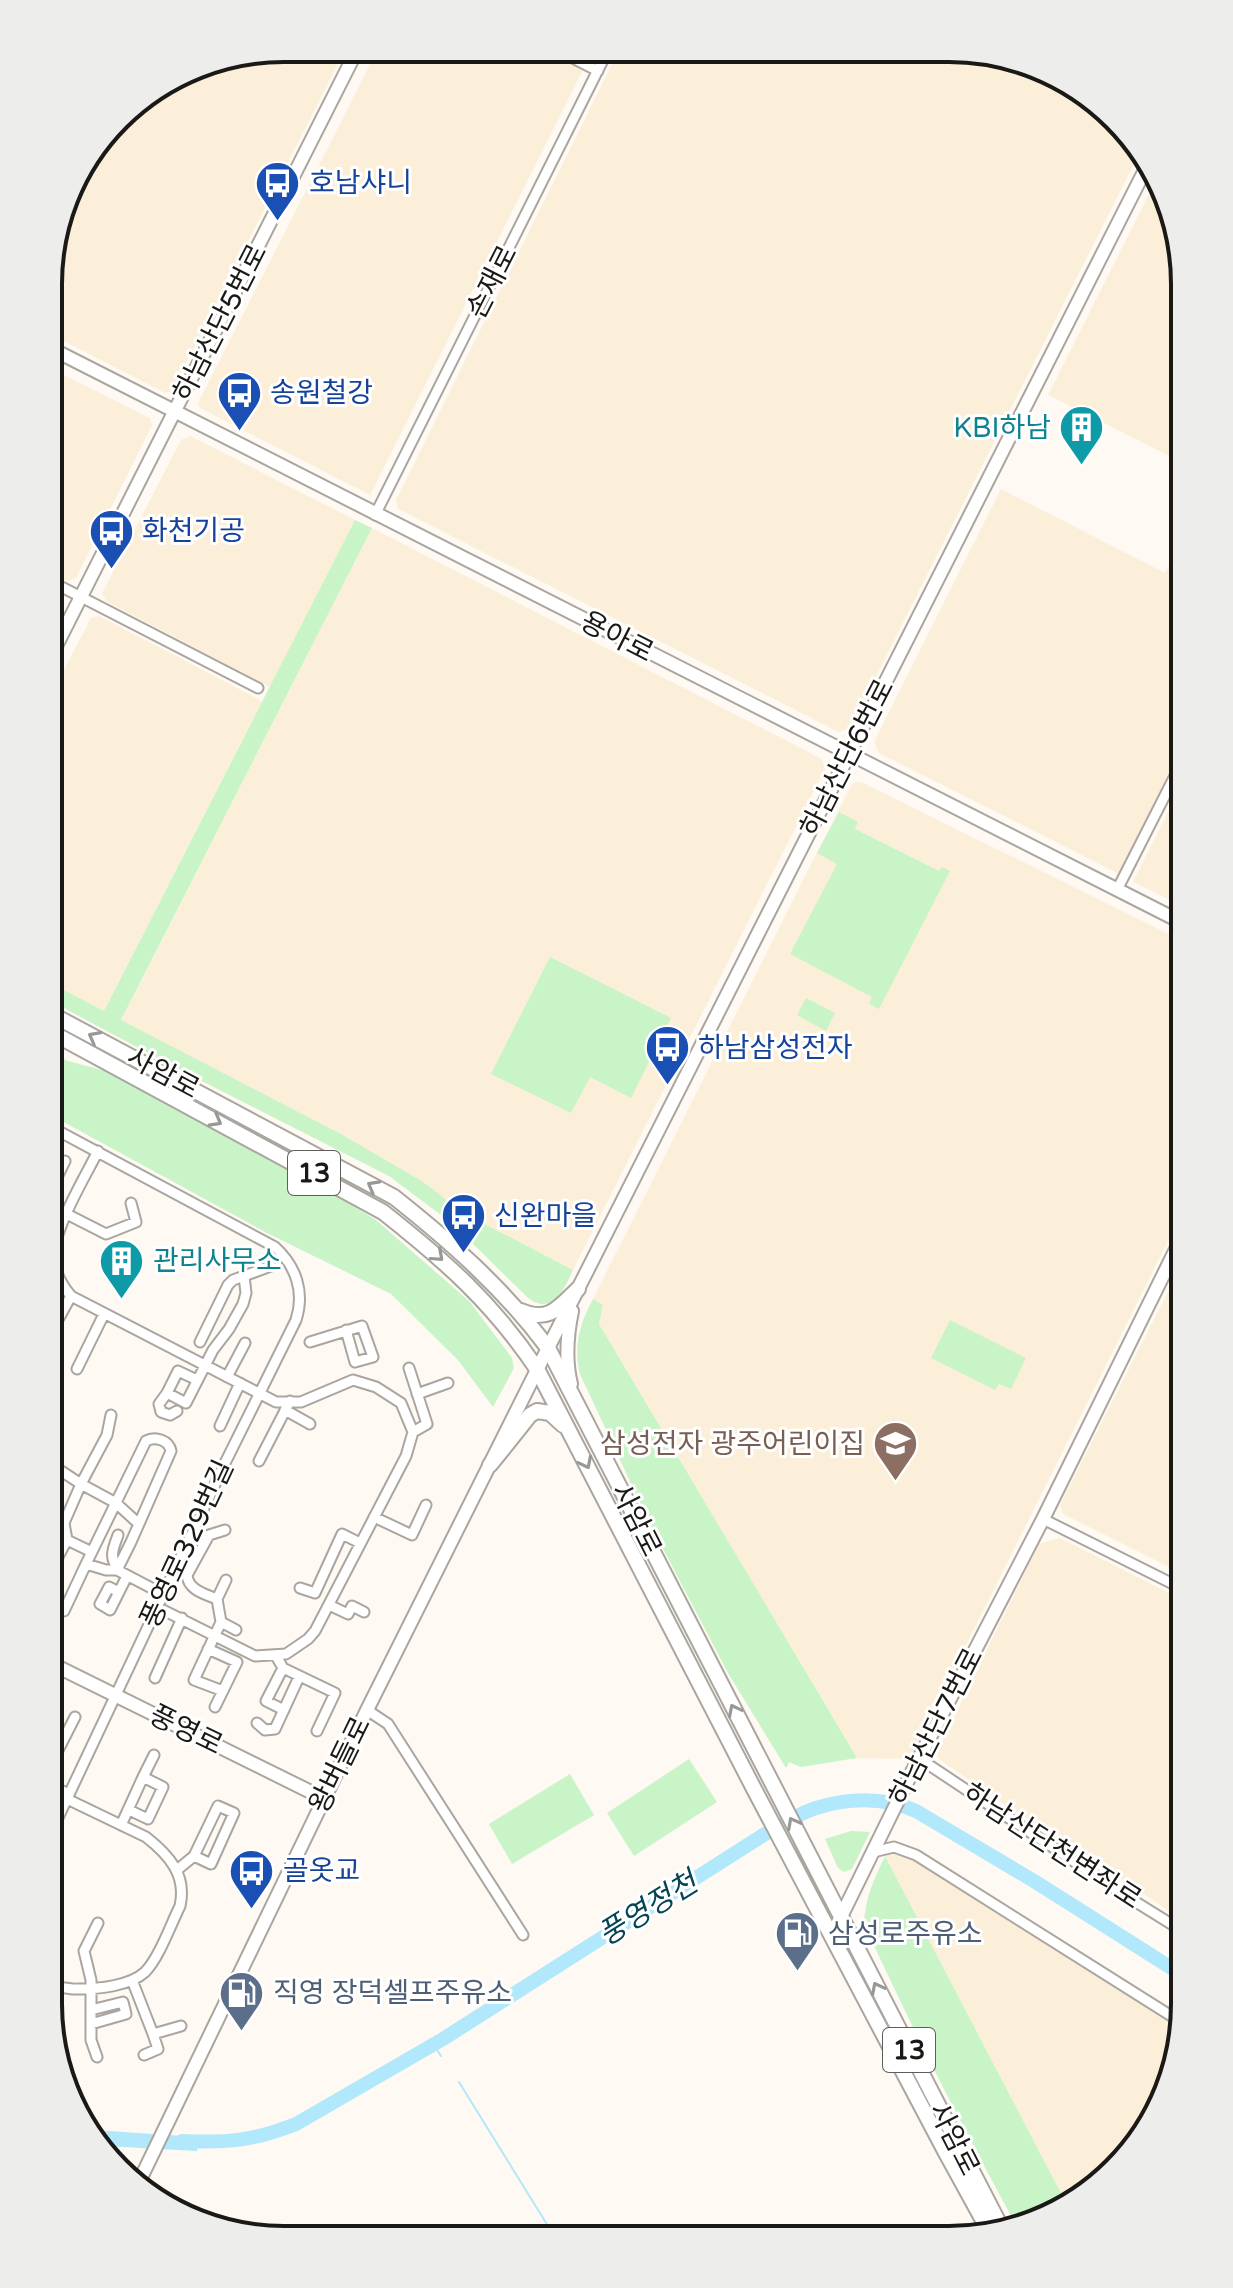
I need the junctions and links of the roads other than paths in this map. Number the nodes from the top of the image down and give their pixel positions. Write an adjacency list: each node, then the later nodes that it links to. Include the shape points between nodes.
1 (351, 62): 7 (street, 하남산단5번로)
2 (580, 62): 4 (street)
3 (602, 62): 4 (street, 손재로)
4 (598, 71): 8 (street, 손재로)
5 (1142, 176): 13 (street, 하남산단6번로)
6 (62, 354): 7 (street, 용아로)
7 (175, 412): 8 (street, 용아로); 10 (street, 하남산단5번로)
8 (375, 515): 13 (street, 용아로)
9 (62, 587): 10 (street)
10 (80, 596): 11 (street, 하남산단5번로); 12 (street)
11 (62, 633)
12 (258, 688)
13 (849, 753): 15 (street, 용아로); 31 (street, 하남산단6번로)
14 (1171, 784): 15 (street)
15 (1117, 890): 16 (street, 용아로)
16 (1171, 917)
17 (62, 1020): 35 (main road, 사암로 / 13, one-way to 17, via 444,1236 394,1197)
18 (62, 1038): 47 (main road, 사암로 / 13, one-way to 47, via 383,1212 478,1293)
19 (62, 1133): 20 (street, 풍영로329번길)
20 (98, 1151): 25 (street); 54 (street, 풍영로329번길, via 275,1247 290,1263 299,1285 299,1310)
21 (65, 1161): 22 (street)
22 (62, 1167)
23 (131, 1203): 25 (street, via 136,1222 106,1234)
24 (62, 1212): 25 (street)
25 (67, 1214): 26 (street)
26 (62, 1226)
27 (1171, 1259): 71 (street, 하남산단7번로)
28 (271, 1266): 29 (street)
29 (244, 1276): 39 (street, via 228,1285); 44 (street, via 246,1297)
30 (62, 1283): 32 (street)
31 (578, 1289): 35 (main road, via 548,1315); 42 (street, 하남산단6번로); 56 (street, via 567,1356)
32 (71, 1296): 34 (street); 37 (street)
33 (62, 1305): 34 (street)
34 (65, 1307): 36 (street)
35 (517, 1309): 42 (main road, 사암로 / 13)
36 (62, 1312)
37 (104, 1314): 44 (street); 46 (street)
38 (346, 1330): 40 (street); 43 (street); 43 (street, via 362,1326 373,1357)
39 (200, 1342)
40 (310, 1342)
41 (245, 1343): 48 (street)
42 (548, 1348): 47 (street, 왕버들로); 56 (main road, 사암로 / 13)
43 (355, 1362): 50 (street)
44 (205, 1366): 48 (street); 49 (street)
45 (409, 1368): 55 (street)
46 (77, 1369)
47 (537, 1369): 62 (main road, 사암로 / 13); 65 (street, 왕버들로)
48 (227, 1377): 51 (street)
49 (197, 1380): 53 (street, via 178,1371); 53 (street, via 186,1403)
50 (353, 1380): 57 (street); 63 (street, via 401,1403)
51 (240, 1383): 54 (street); 61 (street)
52 (448, 1383): 55 (street)
53 (167, 1393): 58 (street, via 159,1404 161,1412)
54 (259, 1393): 57 (street); 86 (street, 풍영로329번길)
55 (417, 1394): 63 (street, via 427,1424)
56 (576, 1402): 125 (main road, 사암로 / 13, one-way to 56)
57 (288, 1406): 60 (street); 64 (street)
58 (177, 1411)
59 (111, 1415): 67 (street, via 107,1435)
60 (310, 1424)
61 (220, 1426)
62 (570, 1431): 65 (main road, via 550,1413 537,1411); 129 (main road, 사암로 / 13, one-way to 129)
63 (413, 1432): 70 (street)
64 (259, 1461)
65 (490, 1465): 108 (street, 왕버들로)
66 (62, 1470): 67 (street)
67 (81, 1484): 68 (street); 75 (street, via 64,1523)
68 (116, 1503): 72 (street); 72 (street, via 146,1441 171,1446); 78 (street)
69 (426, 1505): 70 (street, via 412,1535)
70 (374, 1517): 76 (street)
71 (1043, 1519): 83 (street); 114 (street, 하남산단7번로)
72 (139, 1524): 80 (street)
73 (225, 1530): 87 (street, via 209,1535 187,1575 196,1589)
74 (118, 1535): 80 (street, via 111,1556)
75 (67, 1540): 77 (street); 78 (street)
76 (360, 1543): 84 (street, via 342,1534 315,1593); 88 (street)
77 (62, 1549)
78 (92, 1552): 79 (street)
79 (86, 1564): 80 (street); 90 (street)
80 (117, 1569): 81 (street)
81 (127, 1576): 85 (street); 86 (street)
82 (226, 1580): 87 (street)
83 (1171, 1583)
84 (300, 1588)
85 (119, 1592)
86 (163, 1594): 89 (street, 풍영로329번길)
87 (217, 1599): 94 (street)
88 (329, 1605): 92 (street); 99 (street, via 308,1639)
89 (157, 1607): 93 (street); 105 (street, 풍영로329번길)
90 (64, 1611)
91 (364, 1612): 92 (street, via 352,1606)
92 (348, 1614): 95 (street)
93 (182, 1618): 97 (street); 103 (street)
94 (221, 1622): 96 (street); 97 (street)
95 (341, 1626)
96 (236, 1630)
97 (215, 1635): 98 (street); 99 (street, via 255,1656)
98 (208, 1649): 104 (street, via 237,1662); 104 (street, via 194,1680)
99 (276, 1656): 100 (street)
100 (283, 1668): 102 (street); 107 (street, via 266,1701)
101 (62, 1669): 105 (street, 풍영로)
102 (299, 1677): 107 (street); 111 (street, via 335,1693)
103 (155, 1678)
104 (223, 1691): 106 (street)
105 (116, 1696): 117 (street, 풍영로329번길); 118 (street, 풍영로)
106 (215, 1707)
107 (284, 1710): 110 (street, via 275,1729 265,1730)
108 (367, 1710): 118 (street, 왕버들로); 128 (street, via 388,1724)
109 (75, 1717): 112 (street)
110 (257, 1723)
111 (317, 1731)
112 (62, 1743)
113 (154, 1755): 115 (street)
114 (920, 1759): 122 (street, 하남산단7번로); 127 (street, 하남산단천변좌로)
115 (143, 1777): 120 (street); 120 (street, via 163,1787 148,1819)
116 (62, 1792): 117 (street)
117 (68, 1796): 119 (street, 풍영로329번길); 121 (street)
118 (323, 1798): 140 (street, 왕버들로)
119 (62, 1809)
120 (129, 1810): 121 (street)
121 (121, 1825): 124 (street, via 156,1845)
122 (873, 1852): 125 (street, 하남산단7번로); 134 (street, via 894,1847 916,1855)
123 (194, 1856): 123 (street, via 218,1806 234,1813 211,1864); 124 (street)
124 (177, 1870): 130 (street, via 180,1906 150,1965)
125 (841, 1916): 129 (street, 하남산단7번로); 141 (main road, 사암로 / 13, one-way to 125)
126 (98, 1923): 132 (street, via 84,1951)
127 (1171, 1924)
128 (523, 1935)
129 (832, 1935): 142 (main road, 사암로 / 13)
130 (132, 1980): 132 (street); 137 (street)
131 (62, 1987): 132 (street)
132 (91, 1988): 133 (street)
133 (91, 2010): 135 (street); 135 (street, via 123,2002 126,2014)
134 (1171, 2016)
135 (91, 2024): 139 (street)
136 (181, 2026): 137 (street)
137 (153, 2034): 138 (street, via 158,2049)
138 (144, 2055)
139 (97, 2057)
140 (143, 2175)
141 (998, 2220)
142 (985, 2223)

